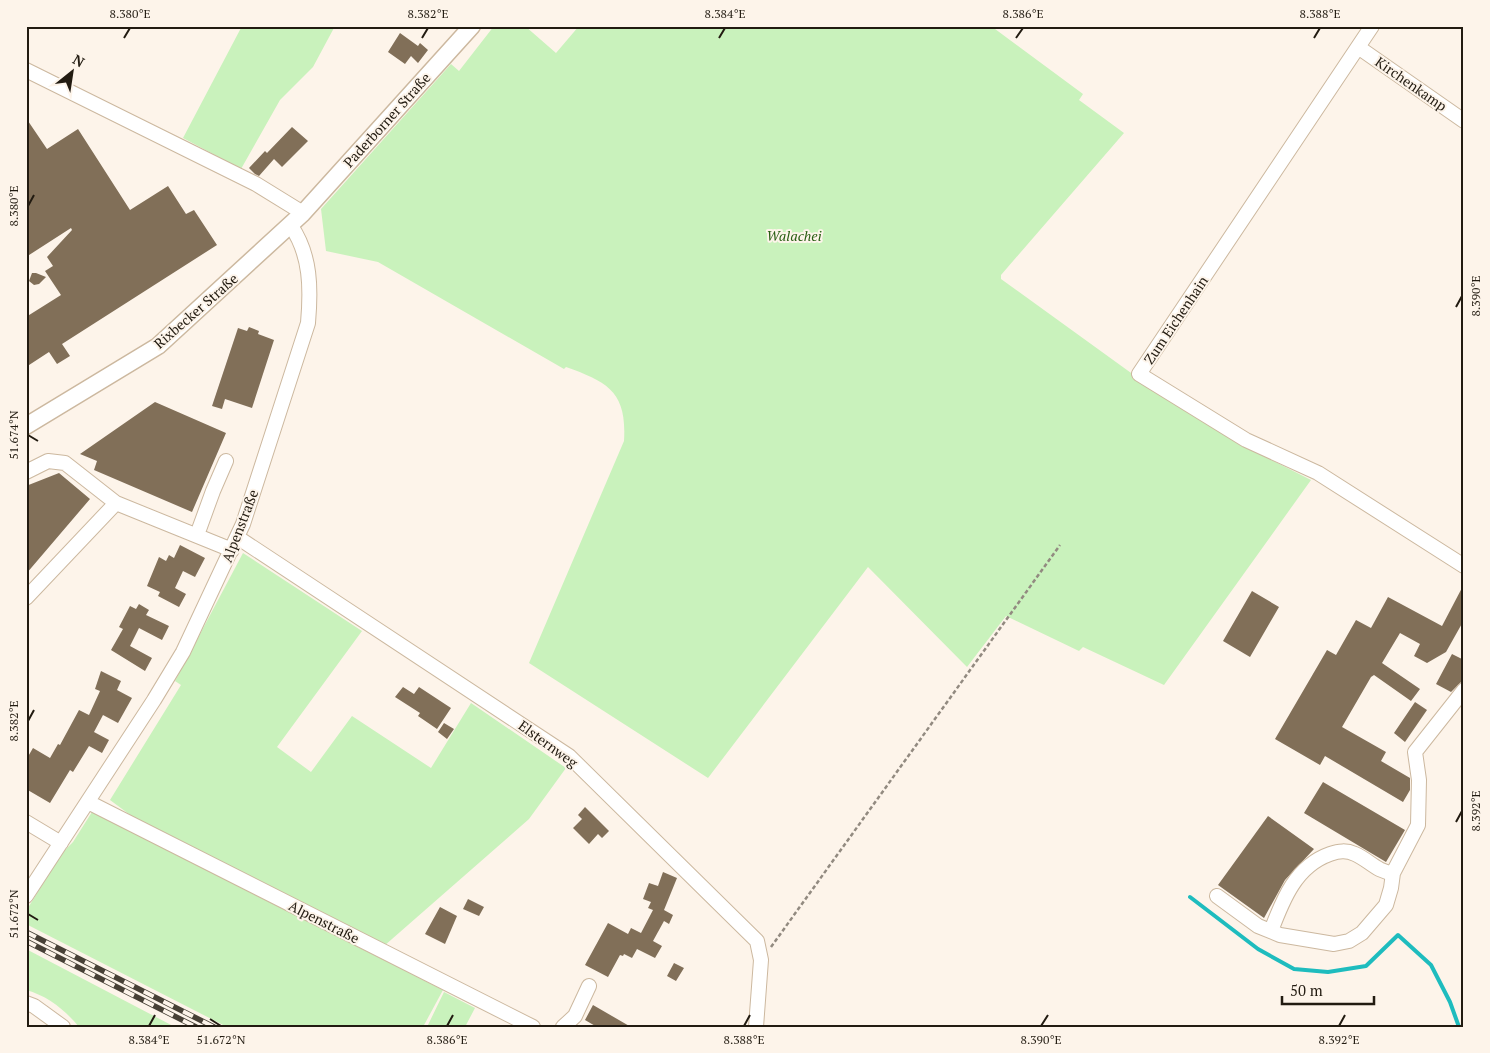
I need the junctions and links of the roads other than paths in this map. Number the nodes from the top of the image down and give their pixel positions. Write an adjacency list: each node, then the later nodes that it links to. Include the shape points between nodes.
1 (472, 26): 6 (main road, Paderborner Straße)
2 (1372, 26): 3 (street, Zum Eichenhain)
3 (1358, 47): 5 (street, Kirchenkamp); 14 (street, Zum Eichenhain, via 1139,374 1246,440 1318,473)
4 (26, 70): 6 (street, via 256,184)
5 (1464, 121)
6 (303, 214): 7 (main road, Rixbecker Straße)
7 (291, 226): 8 (main road, Rixbecker Straße, via 158,346); 13 (street, Alpenstraße, via 306,257 311,290 308,323)
8 (26, 426)
9 (226, 461): 12 (street)
10 (26, 472): 11 (street, Elsternweg, via 48,461 64,463)
11 (116, 503): 12 (street, Elsternweg); 15 (street)
12 (197, 535): 13 (street, Elsternweg)
13 (235, 544): 17 (street, Alpenstraße, via 183,652); 29 (street, Elsternweg, via 569,756 757,941 761,960)
14 (1464, 566)
15 (26, 598)
16 (1464, 690): 20 (street, via 1416,752 1418,825)
17 (88, 802): 19 (street, Alpenstraße); 27 (street, Alpenstraße)
18 (26, 822): 19 (street)
19 (60, 843): 21 (street, Alpenstraße)
20 (1393, 873): 23 (street, via 1386,905 1362,933 1349,941 1323,943); 23 (street, via 1384,872 1356,854 1342,850 1315,859 1303,869 1282,902)
21 (26, 896)
22 (1217, 896): 23 (street, via 1258,926)
23 (1271, 931)
24 (589, 986): 28 (street, via 575,1016)
25 (26, 1003): 26 (street)
26 (63, 1027)
27 (534, 1027)
28 (563, 1027)
29 (756, 1027)

